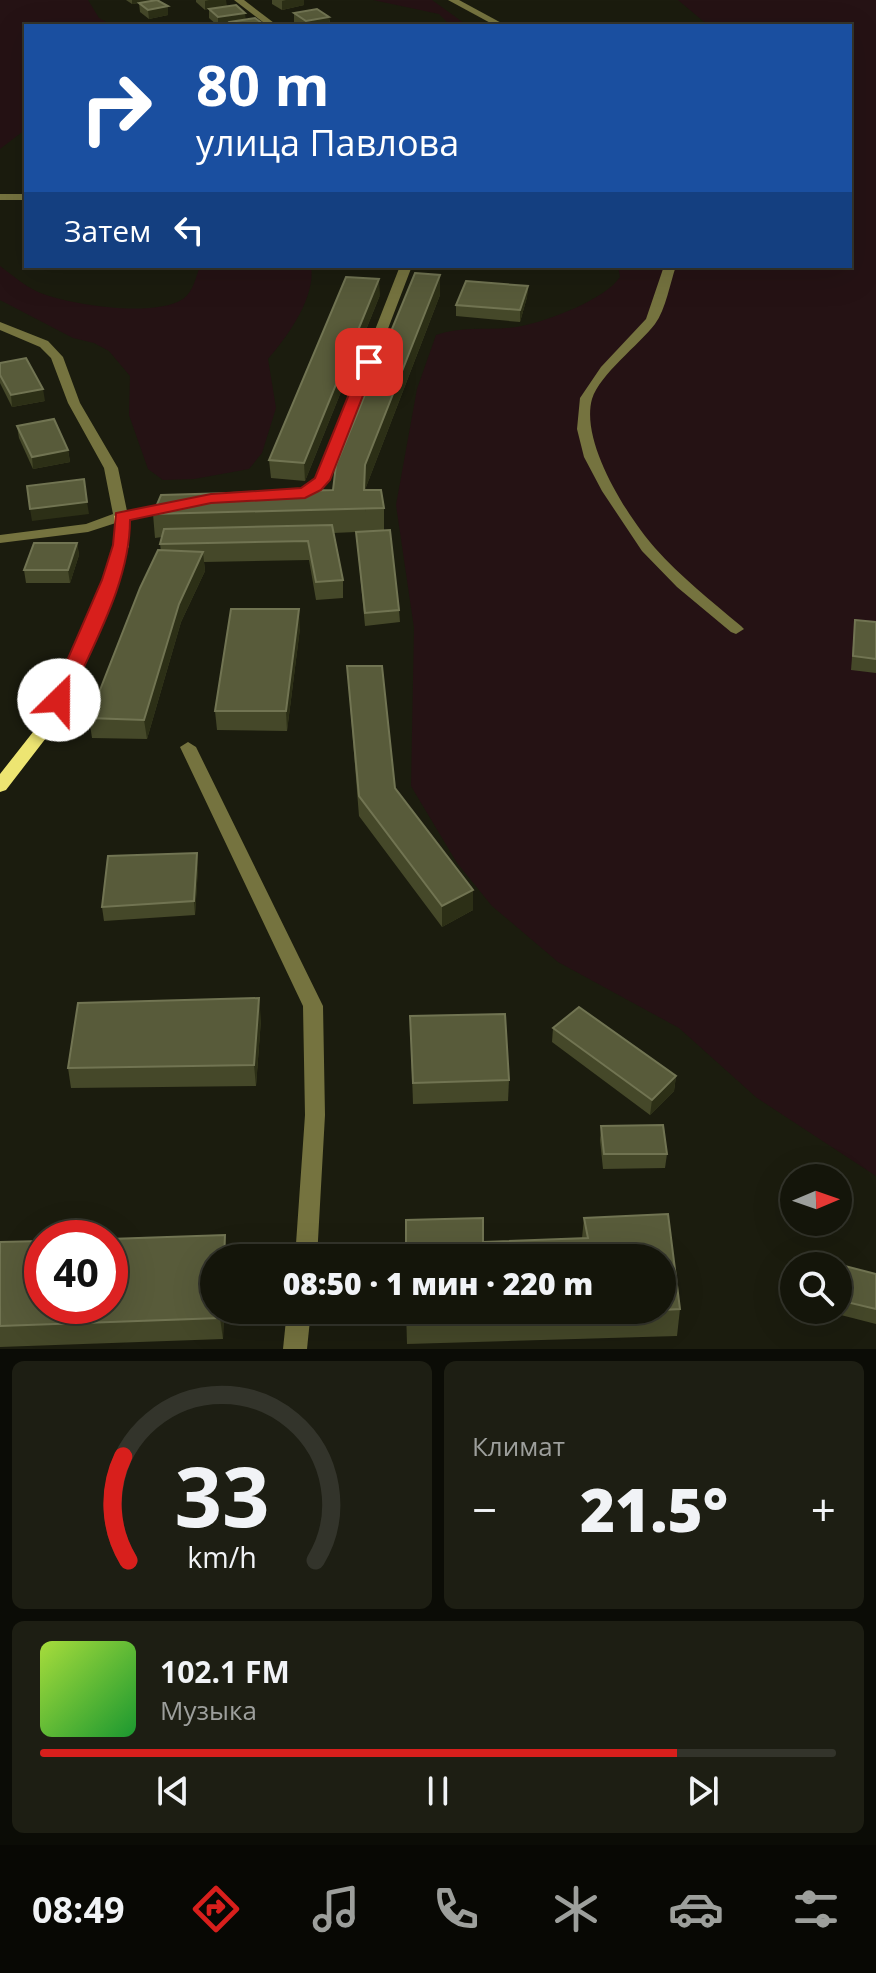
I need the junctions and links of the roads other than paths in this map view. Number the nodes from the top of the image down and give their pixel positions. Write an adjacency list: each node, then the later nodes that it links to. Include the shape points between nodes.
1 (238, 0): 3 (street)
2 (452, 0): 4 (street)
3 (271, 24)
4 (499, 24)
5 (0, 197): 6 (street)
6 (24, 197)
7 (405, 268): 10 (street, via 323,480 305,493)
8 (669, 268): 14 (street, via 652,320 586,398 584,429 597,468 647,548)
9 (0, 326): 12 (street, via 44,344 57,357 74,403 111,468)
10 (273, 495)
11 (196, 501): 12 (street)
12 (121, 516): 13 (street, via 88,528); 16 (street, via 122,545 111,580 59,700)
13 (0, 539)
14 (736, 629)
15 (188, 747): 17 (street, via 313,1006 315,1115)
16 (0, 786)
17 (307, 1244)
18 (298, 1324): 19 (street)
19 (295, 1349)

